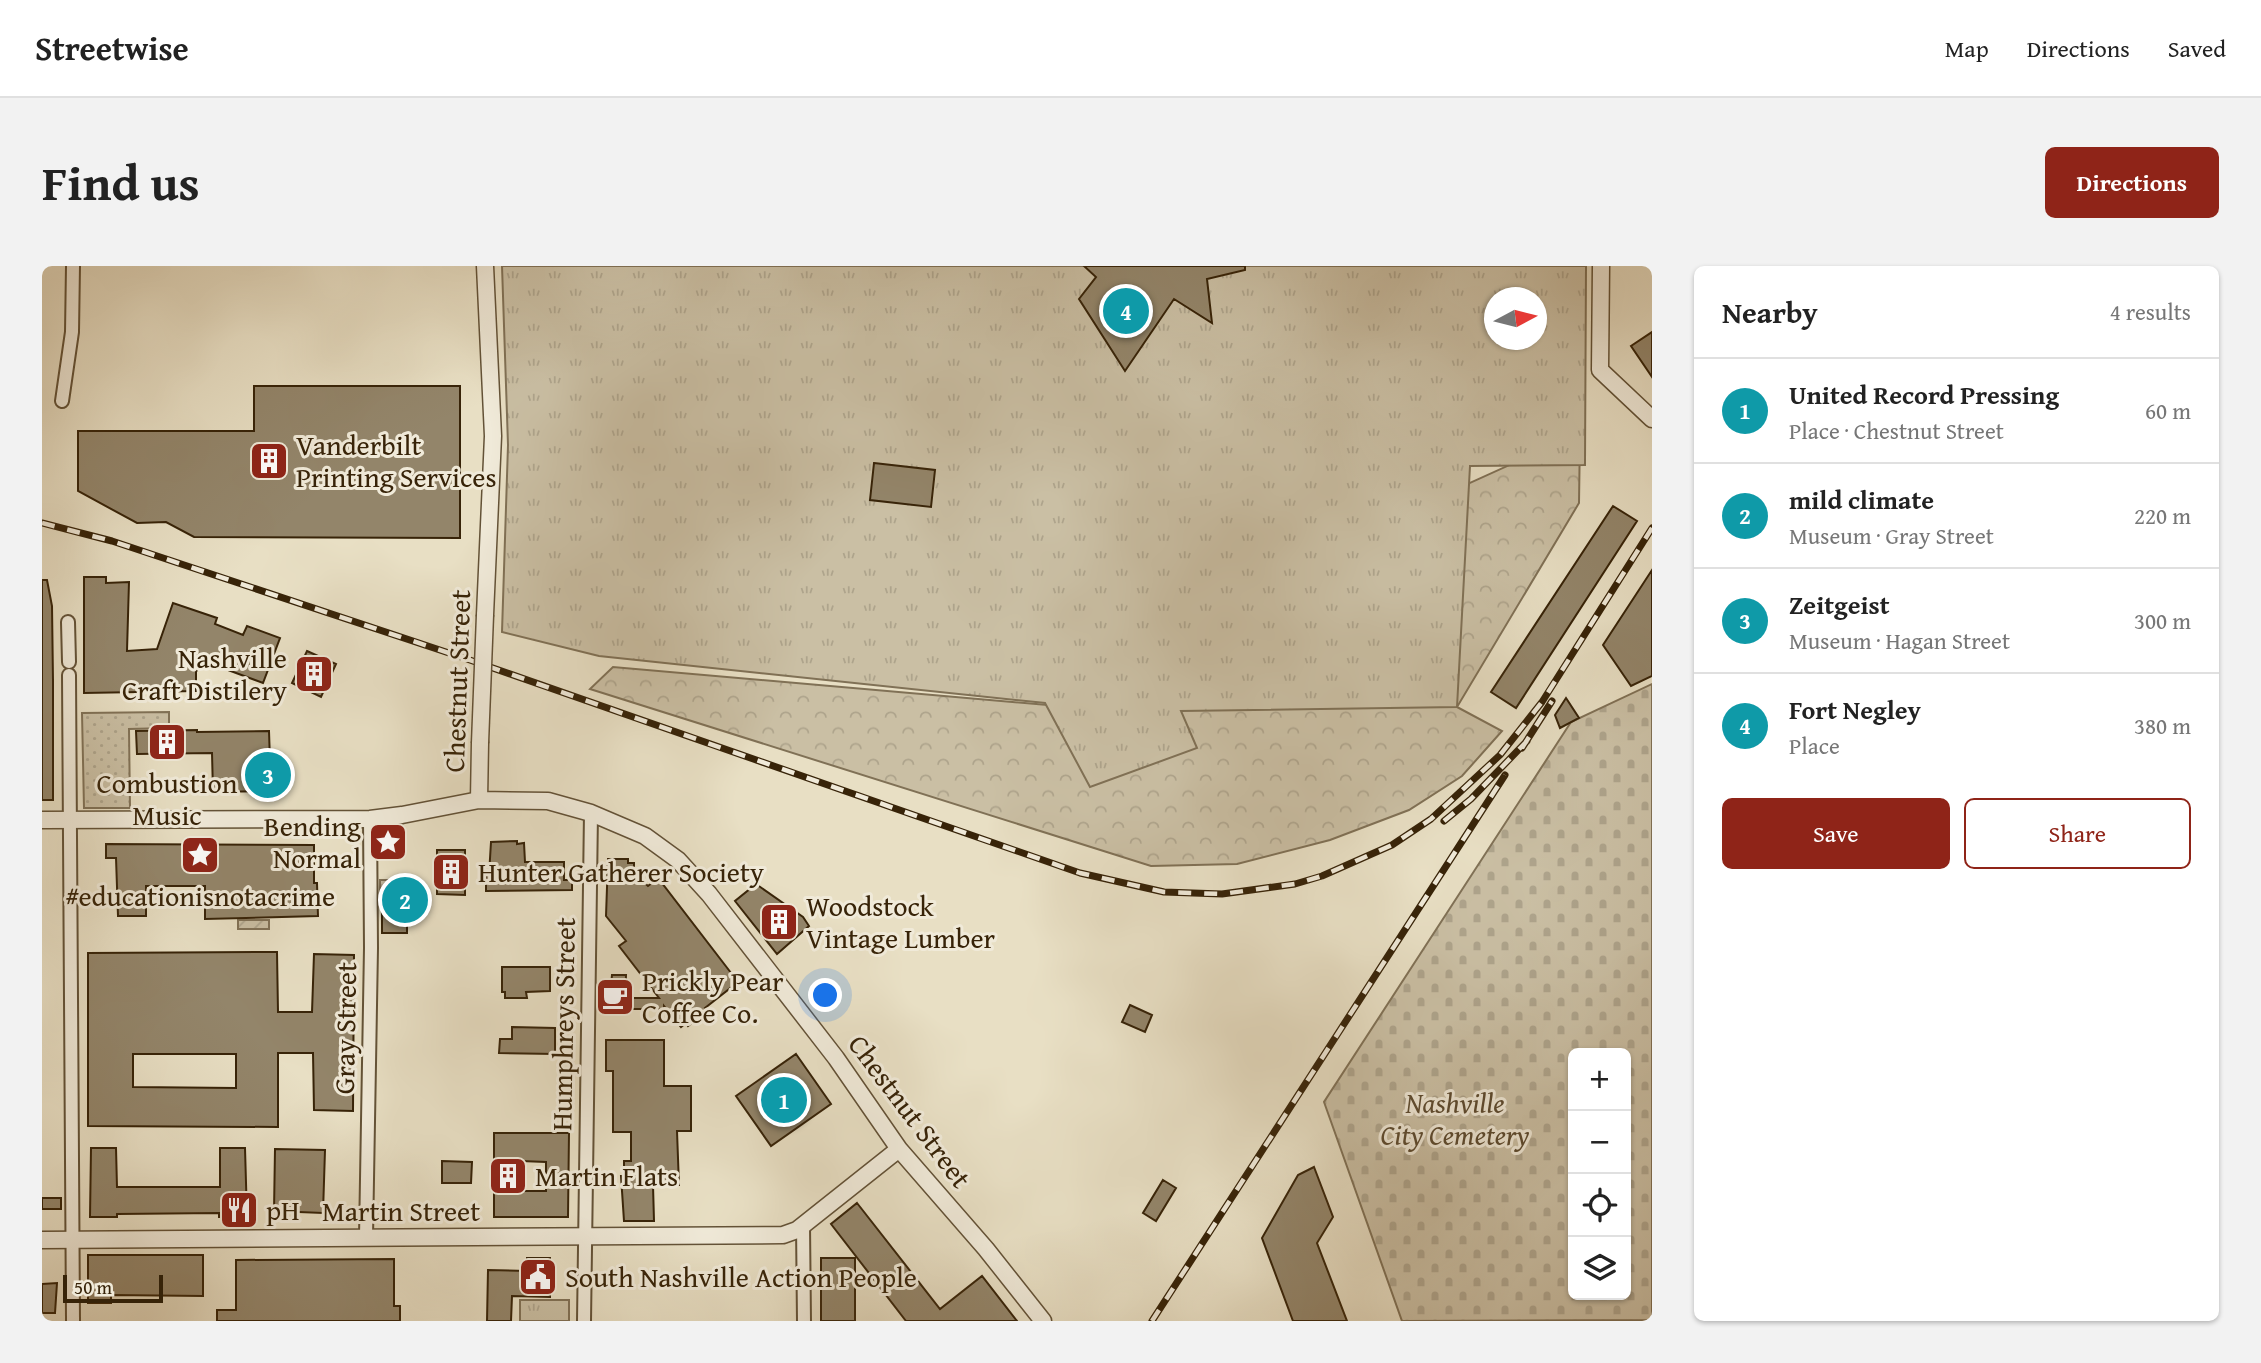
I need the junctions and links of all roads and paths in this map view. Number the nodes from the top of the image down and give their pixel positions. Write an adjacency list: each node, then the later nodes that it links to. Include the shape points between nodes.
1 (73, 266): 4 (street, via 72,332)
2 (485, 266): 7 (street, Chestnut Street, bridge, via 493,436)
3 (1601, 266): 5 (street, via 1600,370)
4 (62, 401)
5 (1652, 419)
6 (68, 622): 11 (street)
7 (479, 800): 8 (street, Chestnut Street, via 548,802); 9 (street)
8 (591, 813): 12 (street, Chestnut Street, via 645,836 678,860 836,1058); 14 (street, Humphreys Street)
9 (370, 819): 11 (street); 15 (street, Gray Street)
10 (42, 820): 11 (street)
11 (70, 820): 17 (street)
12 (899, 1149): 13 (street, Martin Street); 21 (street, Chestnut Street)
13 (803, 1225): 14 (street, Martin Street, via 783,1235); 20 (street)
14 (585, 1236): 15 (street, Martin Street); 19 (street, Humphreys Street)
15 (366, 1237): 17 (street, Martin Street)
16 (42, 1240): 17 (street, Martin Street)
17 (72, 1240): 18 (street)
18 (72, 1321)
19 (584, 1321)
20 (804, 1321)
21 (1043, 1321)

